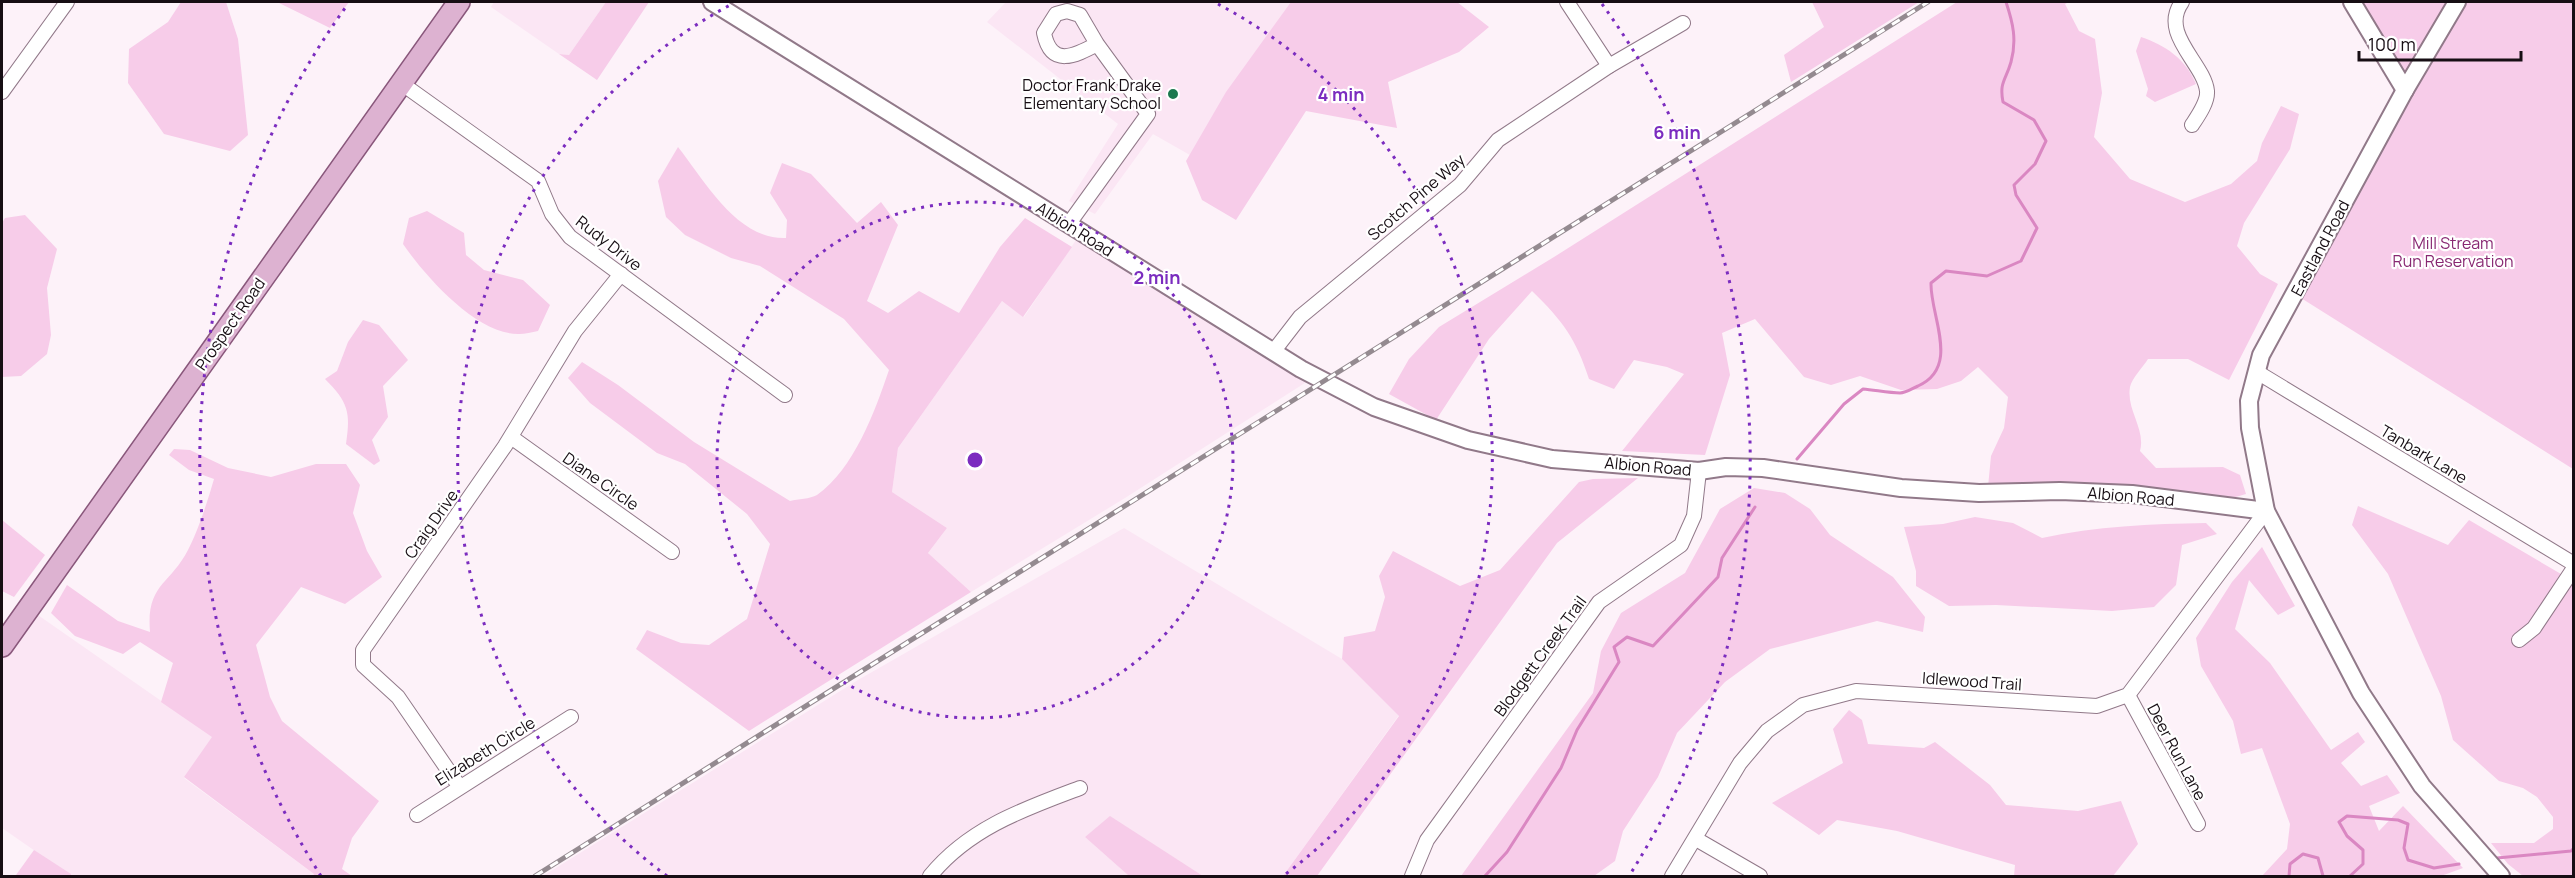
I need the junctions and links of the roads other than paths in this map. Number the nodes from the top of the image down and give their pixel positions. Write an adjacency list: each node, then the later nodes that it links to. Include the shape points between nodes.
1 (67, 2): 13 (street)
2 (459, 2): 11 (main road, Prospect Road)
3 (712, 2): 15 (street, Albion Road)
4 (1567, 2): 10 (street)
5 (2182, 2): 14 (street, via 2177,26 2182,47 2199,69 2207,92)
6 (2352, 2): 12 (street)
7 (2457, 2): 12 (street, Eastland Road)
8 (1683, 23): 10 (street, Scotch Pine Way)
9 (1097, 44): 15 (street, via 1148,114)
10 (1610, 66): 17 (street, Scotch Pine Way, via 1498,140 1460,185 1300,317)
11 (401, 83): 16 (street, Rudy Drive, via 538,181 552,214 570,237); 26 (main road, Prospect Road)
12 (2405, 90): 18 (street, Eastland Road, via 2261,355)
13 (2, 92)
14 (2192, 125)
15 (1068, 225): 17 (street, Albion Road)
16 (621, 274): 19 (street, Rudy Drive); 20 (street, Craig Drive, via 575,331)
17 (1273, 352): 21 (street, Albion Road, via 1374,407 1468,440 1552,459)
18 (2257, 372): 22 (street, Eastland Road, via 2249,401 2250,429); 24 (street, Tanbark Lane)
19 (785, 395)
20 (511, 437): 23 (street, Diane Circle); 29 (street, Craig Drive, via 363,650 363,665 398,697)
21 (1700, 471): 22 (street, Albion Road, via 1763,468 1900,488 1979,493 2132,494); 35 (street, Blodgett Creek Trail, via 1694,516 1681,545 1599,602 1427,840)
22 (2266, 512): 27 (street); 38 (street, via 2361,693 2422,786)
23 (672, 552)
24 (2574, 566): 25 (street, via 2534,628)
25 (2519, 640)
26 (2, 646)
27 (2128, 695): 32 (street, Deer Run Lane); 33 (street, Idlewood Trail, via 2097,706 1856,691 1803,705 1767,731 1740,763)
28 (571, 717): 29 (street, Elizabeth Circle)
29 (459, 786): 31 (street, Elizabeth Circle)
30 (1080, 788): 34 (street, via 987,827 956,849)
31 (417, 815)
32 (2198, 824)
33 (1696, 839): 36 (street, Idlewood Trail); 37 (street)
34 (930, 876)
35 (1412, 876)
36 (1672, 876)
37 (1760, 876)
38 (2501, 876)

